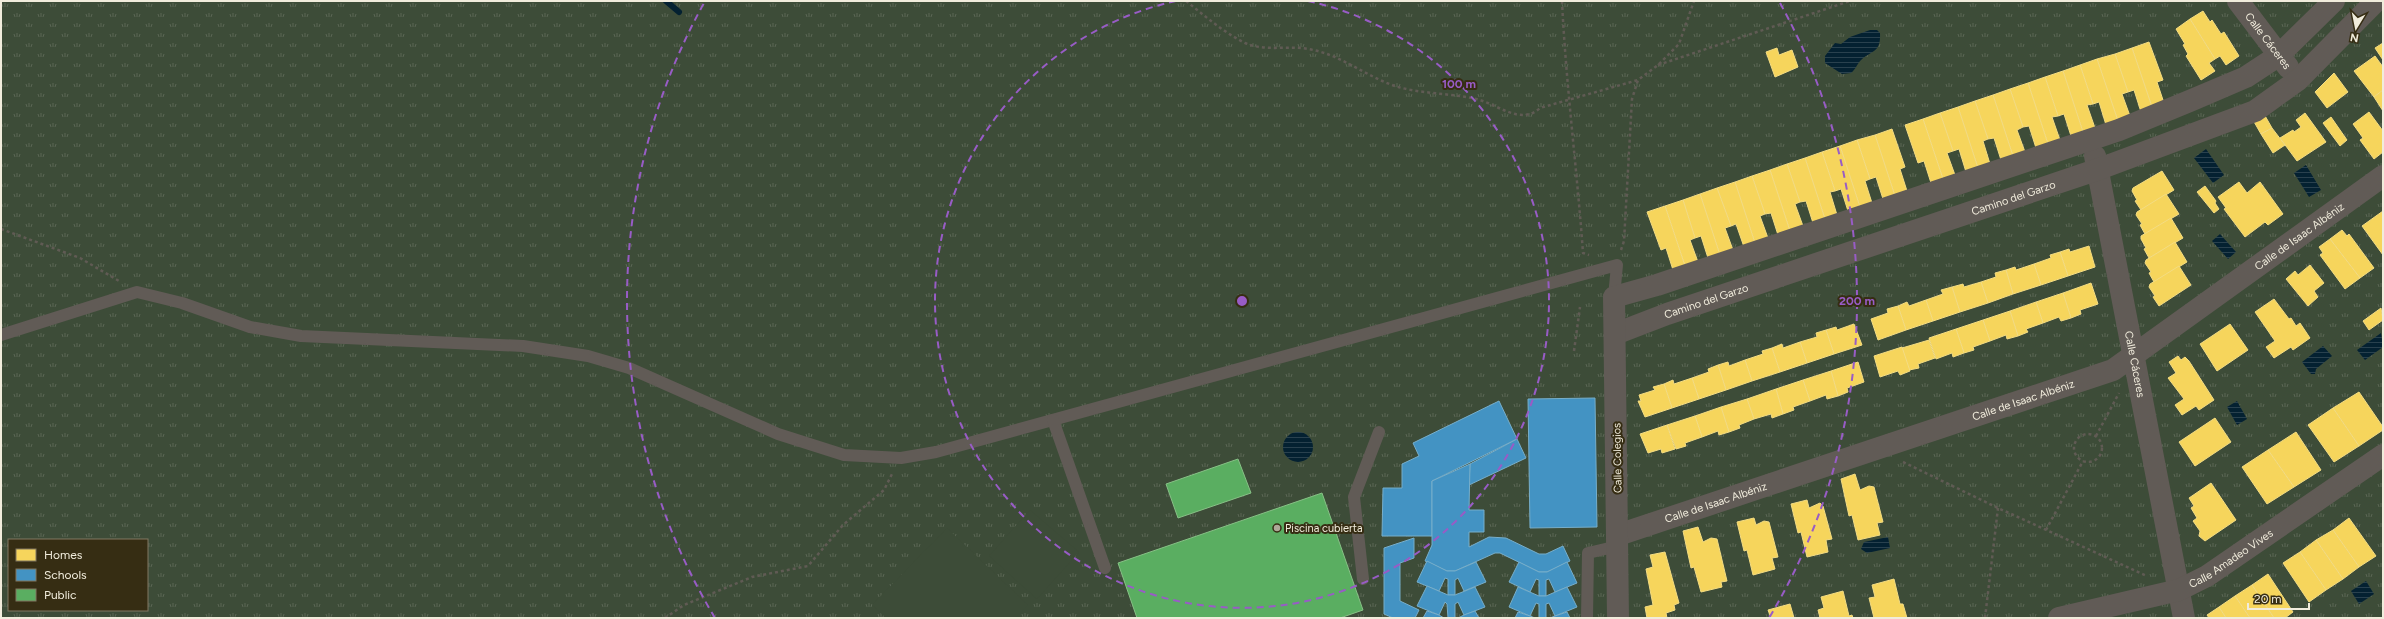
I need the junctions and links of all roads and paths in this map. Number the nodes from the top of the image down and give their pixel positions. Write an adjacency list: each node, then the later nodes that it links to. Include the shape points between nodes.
1 (1186, 1): 12 (path, via 1219,28 1246,43 1266,49 1308,49 1339,58 1395,86 1477,99 1520,116 1532,115 1540,108)
2 (1562, 1): 12 (path)
3 (1694, 1): 9 (path, via 1679,44)
4 (1850, 1): 9 (path)
5 (2238, 1): 8 (street, Calle Cáceres)
6 (2334, 1): 8 (street)
7 (2376, 1): 11 (street, Camino del Garzo)
8 (2278, 56): 11 (street, Calle Cáceres); 13 (street, via 2246,77 2119,130)
9 (1658, 65): 10 (path)
10 (1638, 80): 12 (path); 17 (path, via 1632,99 1624,241)
11 (2298, 80): 14 (street, Camino del Garzo, via 2255,111)
12 (1569, 99): 17 (path, via 1583,253)
13 (2090, 139): 14 (street, Calle Cáceres); 19 (street, via 1657,285)
14 (2099, 169): 21 (street, Camino del Garzo, via 1667,314); 24 (street, Calle Cáceres)
15 (2383, 176): 24 (street, Calle de Isaac Albéniz)
16 (1, 229): 18 (path, via 80,258)
17 (1617, 265): 19 (lane); 26 (lane)
18 (137, 292): 22 (lane); 31 (lane, via 182,303 250,327 301,336 524,346 588,356 629,368 778,434 844,455)
19 (1614, 297): 21 (street, Calle Colegios)
20 (1580, 307): 23 (path)
21 (1615, 334): 35 (street, Calle Colegios)
22 (1, 335)
23 (1574, 351)
24 (2134, 354): 25 (street, Calle Cáceres); 29 (street, Calle de Isaac Albéniz, via 2112,370)
25 (2142, 396): 28 (path, via 2122,387); 38 (street, Calle Cáceres)
26 (1053, 420): 31 (lane, via 936,452); 36 (lane)
27 (1379, 432): 37 (lane, via 1354,497)
28 (2096, 436): 32 (path, via 2101,443 2101,452 2096,459); 32 (path, via 2087,434 2076,441 2076,455)
29 (1902, 441): 33 (path, via 1898,460); 35 (street, Calle de Isaac Albéniz)
30 (2383, 455): 38 (street, Calle Amadeo Vives, via 2207,576)
31 (901, 458): 39 (path, via 884,490 843,525 808,566 752,577 684,605)
32 (2083, 461): 34 (path)
33 (1998, 508): 34 (path); 42 (path)
34 (2046, 530): 38 (path, via 2154,579)
35 (1618, 541): 40 (lane, via 1588,553); 41 (street, Calle Colegios)
36 (1105, 568)
37 (1364, 579)
38 (2169, 592): 43 (street, Calle Amadeo Vives); 44 (street, Calle Cáceres)
39 (665, 618)
40 (1587, 618)
41 (1618, 618)
42 (1985, 618)
43 (2059, 618)
44 (2184, 618)

